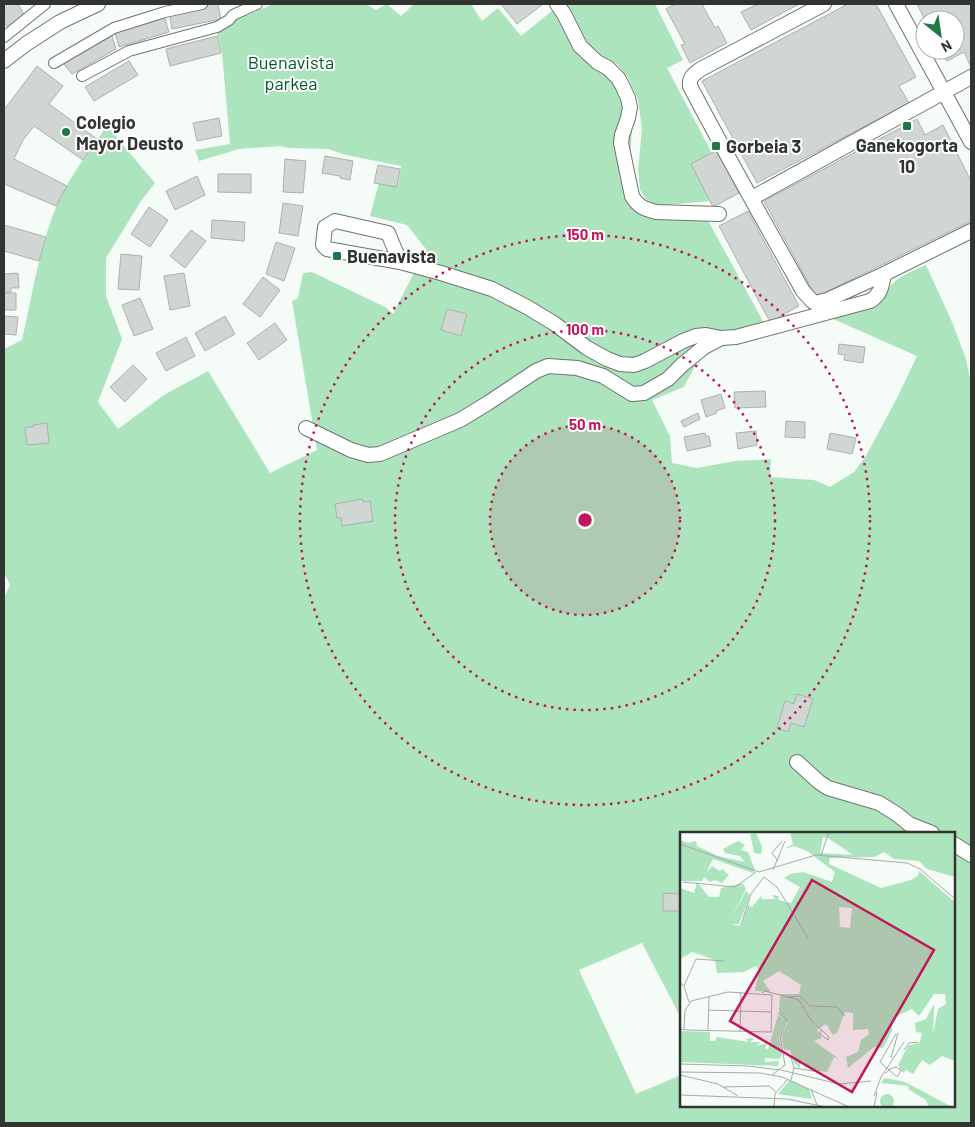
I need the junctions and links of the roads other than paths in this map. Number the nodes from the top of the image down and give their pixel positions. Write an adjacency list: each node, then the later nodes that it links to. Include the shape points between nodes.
1 (45, 4): 8 (street)
2 (98, 4): 9 (street, via 60,22)
3 (202, 4): 10 (street, via 114,28)
4 (257, 4): 11 (street, via 217,27 129,51)
5 (557, 4): 16 (street, via 580,46 618,78 628,98 630,107 621,143 636,204 656,212)
6 (824, 4): 15 (street, via 701,69 689,81)
7 (896, 4): 13 (street)
8 (4, 37)
9 (4, 61)
10 (54, 63)
11 (82, 76)
12 (971, 77): 13 (street)
13 (945, 92): 14 (street); 15 (street)
14 (971, 142)
15 (752, 198): 19 (street, via 802,291 812,301 827,300)
16 (719, 214)
17 (971, 231): 19 (street)
18 (400, 262): 18 (street, via 327,249 323,245 325,227 335,221 388,233); 20 (street, via 492,289 555,324 593,352 620,364 645,362 696,336)
19 (884, 274): 20 (street, via 880,293 870,301 736,337)
20 (721, 338): 21 (street, via 682,364 668,379 644,392 632,394 603,376 577,368 548,366 460,420 380,454 368,455 351,450)
21 (306, 428)
22 (797, 762): 23 (street, via 828,788 879,802 909,824)
23 (929, 832)
24 (955, 845): 25 (street)
25 (971, 855)

